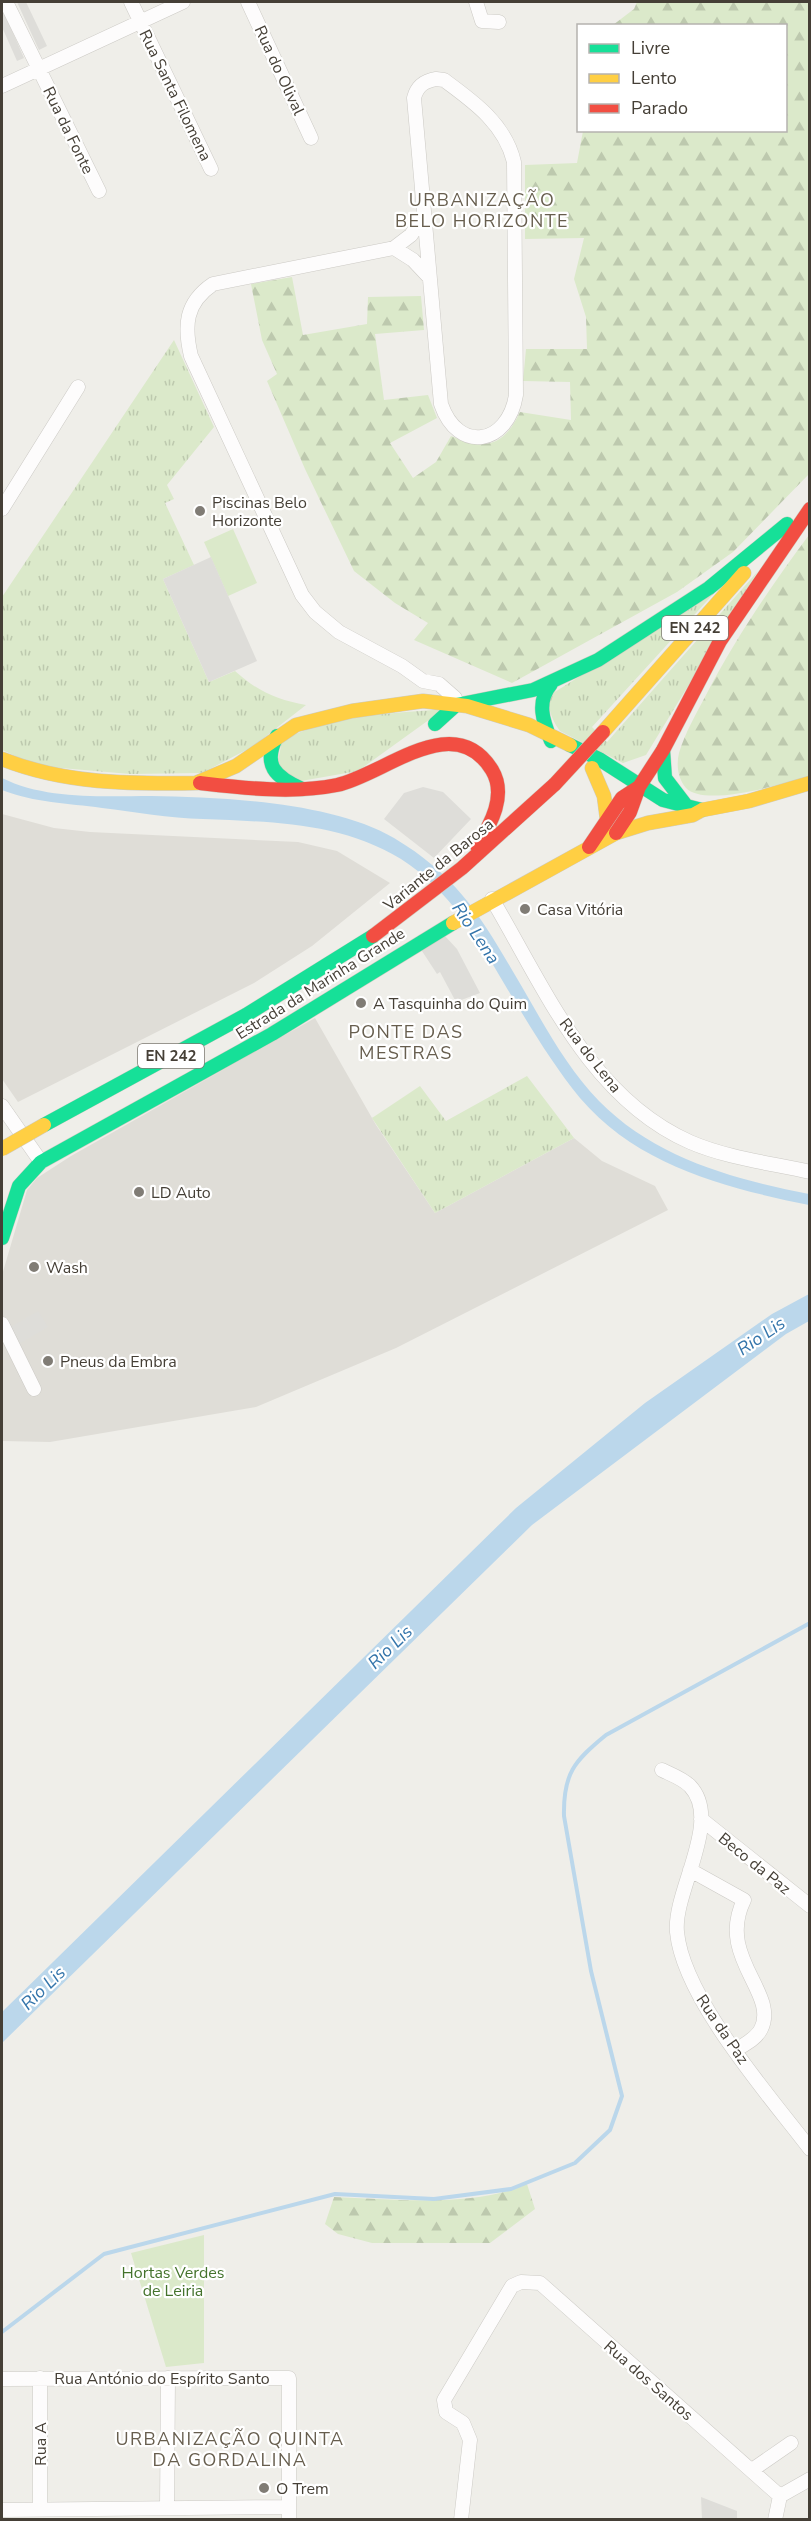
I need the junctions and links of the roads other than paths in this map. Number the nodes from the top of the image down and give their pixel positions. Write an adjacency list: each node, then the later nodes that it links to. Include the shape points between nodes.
1 (6, 2): 8 (street, Rua da Fonte)
2 (131, 2): 6 (street, Rua Santa Filomena)
3 (183, 2): 6 (street)
4 (248, 2): 10 (street, Rua do Olival)
5 (476, 2): 7 (street, via 482,21)
6 (140, 22): 8 (street); 11 (street, Rua Santa Filomena)
7 (499, 22)
8 (39, 69): 9 (street); 12 (street, Rua da Fonte)
9 (2, 86)
10 (311, 138)
11 (211, 169)
12 (99, 191)
13 (424, 215): 14 (street, via 411,235); 15 (street); 15 (street, via 414,98 421,84 436,79 444,80 495,123 506,135 514,162 516,395 511,417 497,432 465,435 444,414)
14 (394, 248): 15 (street); 21 (street, via 213,284 193,302 186,328 194,363 302,594 315,612 339,632)
15 (429, 277)
16 (78, 387): 18 (street)
17 (810, 499): 20 (main road, Variante da Barosa / EN 242)
18 (2, 509)
19 (810, 509): 30 (main road, via 724,634)
20 (787, 524): 22 (main road, via 669,616); 43 (main road, Variante da Barosa / EN 242, bridge, via 555,784)
21 (423, 681): 23 (street); 24 (street, via 439,684 455,698)
22 (551, 684): 24 (main road, via 508,697); 27 (main road, via 541,700)
23 (423, 701): 24 (main road); 28 (main road, via 319,718 290,727)
24 (456, 705): 25 (main road); 27 (main road)
25 (435, 724): 26 (main road); 31 (main road, via 455,719 491,722)
26 (421, 732)
27 (548, 733): 31 (main road); 37 (main road, via 599,759)
28 (278, 736): 35 (main road, via 236,766); 38 (main road, via 270,750 272,766 284,780)
29 (404, 741): 34 (main road)
30 (663, 750): 37 (main road); 39 (main road, via 665,778)
31 (559, 751): 33 (main road)
32 (2, 759): 35 (main road, via 39,774 70,779)
33 (592, 768): 37 (main road, via 624,785); 40 (main road, via 603,791)
34 (350, 782): 38 (main road); 43 (main road, via 426,745 456,744 477,753 494,772 498,798 494,819)
35 (196, 783): 38 (main road)
36 (810, 783): 39 (main road, EN 242, via 749,801)
37 (639, 787): 39 (main road, via 669,803); 40 (main road, via 622,798); 41 (main road, via 630,812)
38 (304, 789)
39 (696, 809): 41 (main road, Estrada da Marinha Grande / EN 242, via 693,815)
40 (607, 819): 42 (main road)
41 (616, 833): 42 (main road, Estrada da Marinha Grande / EN 242)
42 (589, 847): 44 (main road, Estrada da Marinha Grande / EN 242)
43 (474, 858): 46 (main road, Variante da Barosa / EN 242, bridge, via 332,963)
44 (488, 901): 47 (main road, Estrada da Marinha Grande / EN 242, via 300,1018); 48 (street, Rua do Lena, via 572,1036 630,1104 691,1142)
45 (2, 1106): 47 (street)
46 (2, 1149)
47 (41, 1162): 49 (main road, Estrada da Marinha Grande / EN 242, via 18,1185)
48 (810, 1172)
49 (2, 1238)
50 (2, 1324): 51 (street)
51 (34, 1389)
52 (662, 1770): 53 (street, Rua da Paz, via 692,1788)
53 (701, 1819): 54 (street, Rua da Paz); 55 (street, Beco da Paz)
54 (690, 1870): 56 (street, Rua da Paz, via 677,1913 680,1949 698,1992); 56 (street, via 744,1900 738,1911 736,1939 760,1996 764,2017 753,2039)
55 (810, 1906)
56 (736, 2050): 57 (street, Rua da Paz)
57 (810, 2149)
58 (40, 2378): 59 (street, Rua António do Espírito Santo); 60 (street, Rua António do Espírito Santo); 66 (street, Rua A)
59 (168, 2378): 67 (street); 68 (street, Rua António do Espírito Santo, via 289,2378)
60 (2, 2379)
61 (791, 2443): 62 (street)
62 (752, 2470): 64 (street, Rua dos Santos); 69 (street, Rua dos Santos, via 540,2283 521,2282 513,2286 444,2400 446,2412 467,2429 470,2440)
63 (810, 2479): 64 (street)
64 (780, 2496): 70 (street)
65 (2, 2510): 66 (street)
66 (40, 2510): 67 (street)
67 (175, 2512): 68 (street)
68 (289, 2513)
69 (461, 2520)
70 (775, 2520)

